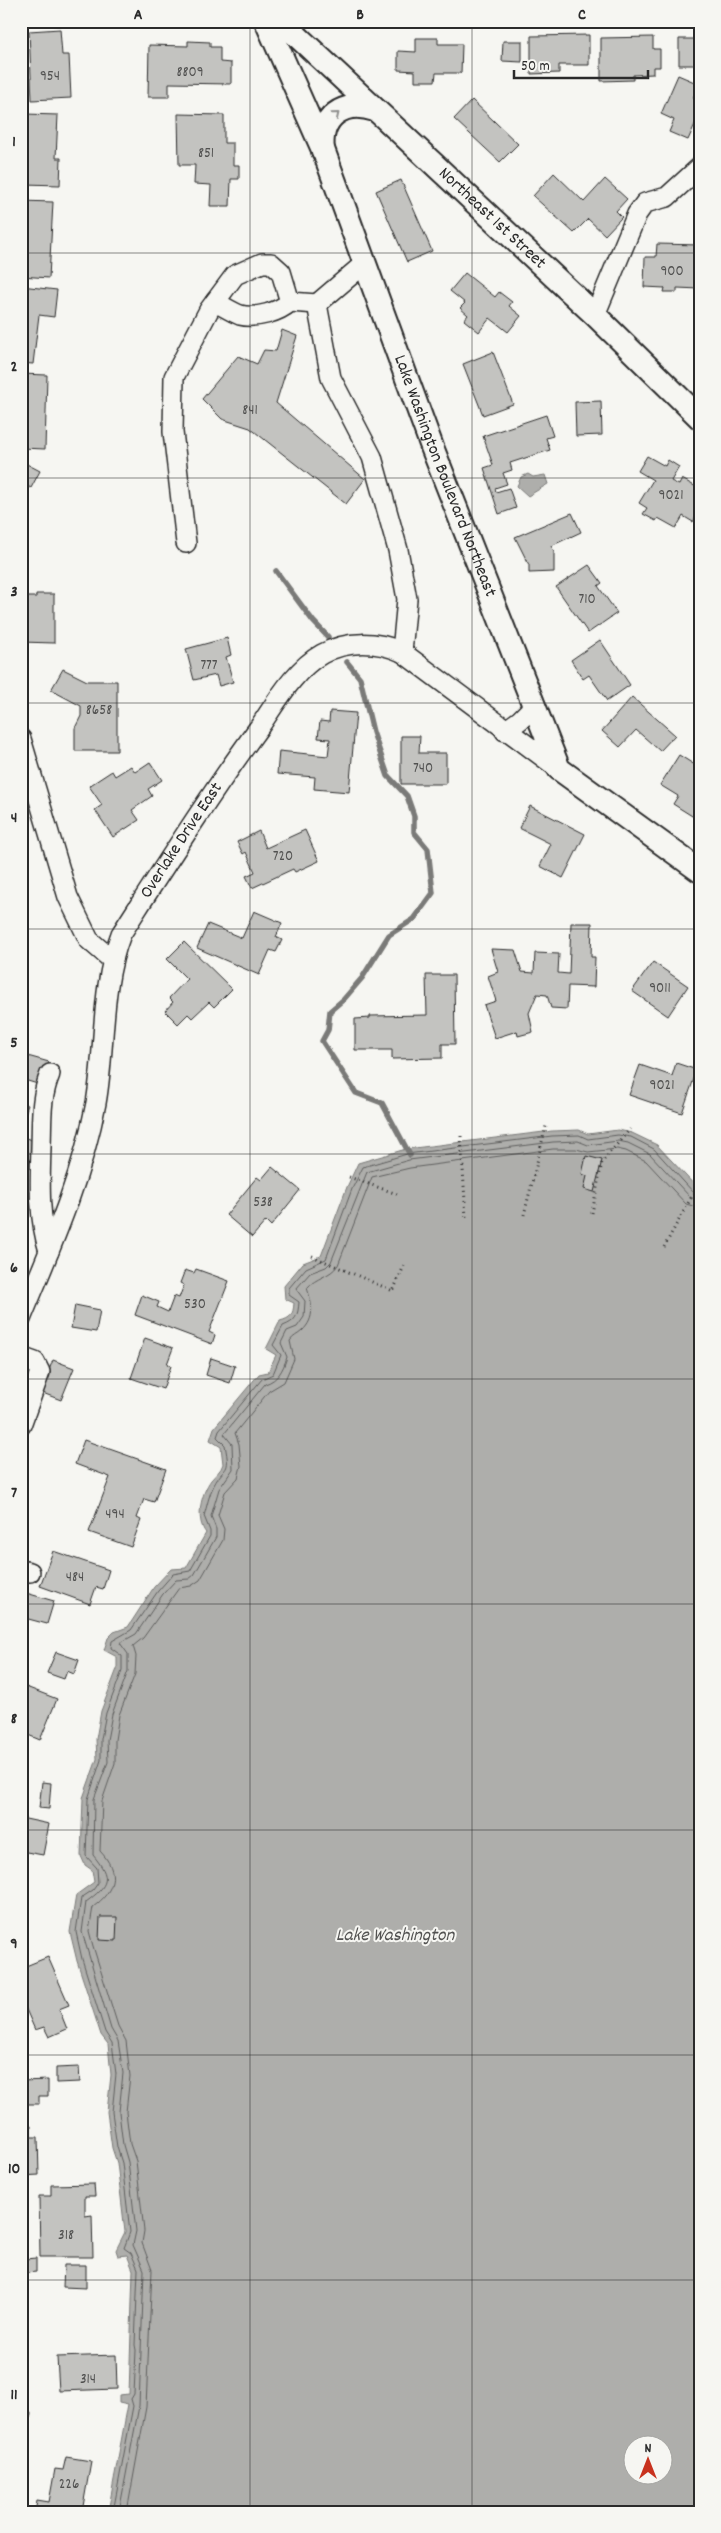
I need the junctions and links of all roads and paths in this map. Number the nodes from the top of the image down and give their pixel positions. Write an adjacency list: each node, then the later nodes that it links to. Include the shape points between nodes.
1 (266, 21): 4 (main road, Lake Washington Boulevard Northeast)
2 (281, 21): 3 (main road, Northeast 1st Street)
3 (375, 110): 4 (main road, one-way to 3, via 325,128 340,110 350,106); 10 (main road, Northeast 1st Street)
4 (324, 152): 6 (main road, Lake Washington Boulevard Northeast)
5 (700, 167): 10 (street, via 667,197 645,203 637,214)
6 (364, 264): 9 (street); 14 (main road, Lake Washington Boulevard Northeast, via 432,448)
7 (215, 302): 8 (street, via 240,314 254,315 282,308); 8 (street, via 235,275 262,263 271,263 281,272); 12 (street, via 174,377 173,432)
8 (290, 302): 9 (street)
9 (317, 304): 13 (street, via 331,378 372,457 398,550 407,599)
10 (595, 315): 11 (main road, Northeast 1st Street)
11 (700, 418)
12 (186, 543)
13 (402, 652): 15 (street, Overlake Drive East); 19 (street, Overlake Drive East, via 378,644 343,646 321,654 303,670 220,781 121,934)
14 (534, 706): 15 (street); 17 (main road, Lake Washington Boulevard Northeast)
15 (505, 731): 17 (street, Overlake Drive East)
16 (21, 738): 19 (street, via 68,896 89,940)
17 (559, 769): 18 (main road)
18 (700, 871)
19 (111, 959): 31 (street, Overlake Drive East, via 96,1103 83,1158)
20 (50, 1074): 31 (street, via 42,1100 40,1179 41,1225)
21 (546, 1126): 28 (path)
22 (630, 1129): 27 (path, via 602,1162)
23 (461, 1136): 29 (path)
24 (349, 1177): 26 (path)
25 (700, 1190): 30 (path, via 691,1198)
26 (397, 1194)
27 (592, 1213)
28 (524, 1215)
29 (466, 1218)
30 (664, 1247)
31 (49, 1251): 34 (street, Overlake Drive East)
32 (312, 1256): 33 (path, via 393,1291)
33 (404, 1266)
34 (21, 1319)
35 (21, 1357): 36 (street, via 35,1362 40,1372)
36 (21, 1425)

